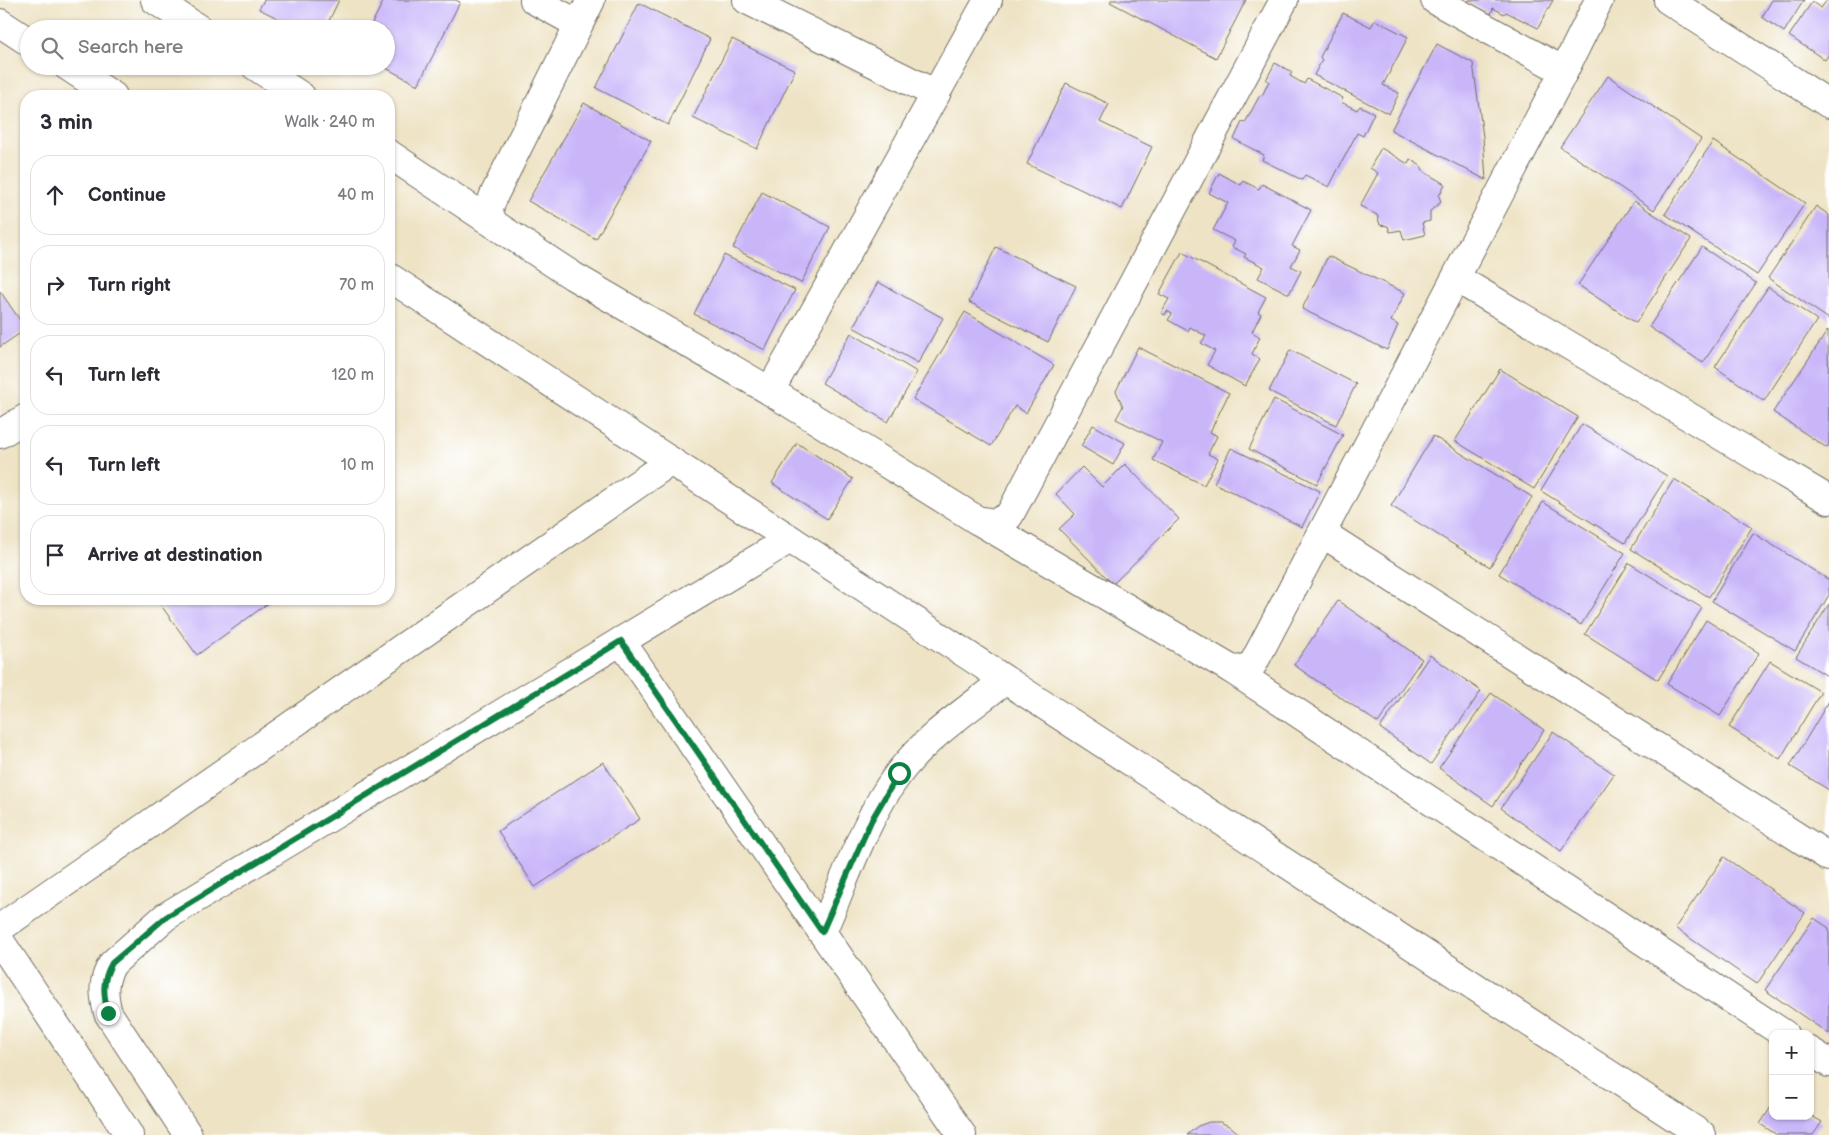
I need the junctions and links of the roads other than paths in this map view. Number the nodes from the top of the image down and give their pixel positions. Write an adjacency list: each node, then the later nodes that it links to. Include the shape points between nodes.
1 (155, 0): 10 (street)
2 (534, 0): 12 (street)
3 (590, 0): 12 (street)
4 (747, 0): 19 (street)
5 (988, 0): 19 (street)
6 (1284, 0): 30 (street, via 1009,516 995,523)
7 (1434, 0): 14 (street)
8 (1599, 0): 14 (street)
9 (1668, 0): 20 (street)
10 (185, 20)
11 (0, 23): 13 (street)
12 (578, 24): 22 (street, via 494,195 488,210)
13 (20, 36)
14 (1564, 71): 23 (street)
15 (80, 75): 17 (street)
16 (270, 75): 18 (street)
17 (103, 90)
18 (292, 90)
19 (936, 94): 25 (street)
20 (1829, 104)
21 (395, 158): 22 (street)
22 (494, 224): 25 (street, via 607,296)
23 (1456, 278): 29 (street); 31 (street)
24 (395, 281): 28 (street)
25 (770, 391): 30 (street)
26 (20, 422): 27 (street)
27 (0, 434)
28 (671, 461): 32 (street); 37 (street)
29 (1829, 500)
30 (977, 520): 34 (street)
31 (1322, 532): 34 (street, via 1253,664 1242,670); 36 (street)
32 (790, 539): 33 (street); 35 (street)
33 (621, 641): 38 (street); 44 (street, via 166,917 112,963 102,992 108,1013)
34 (1231, 669): 40 (street)
35 (1005, 680): 38 (street, via 920,748 899,773 871,821); 46 (street)
36 (1829, 856)
37 (0, 928)
38 (822, 932): 45 (street)
39 (0, 941): 43 (street)
40 (1778, 1030)
41 (1814, 1054): 42 (street)
42 (1829, 1063)
43 (129, 1135)
44 (188, 1135)
45 (962, 1135)
46 (1702, 1135)

